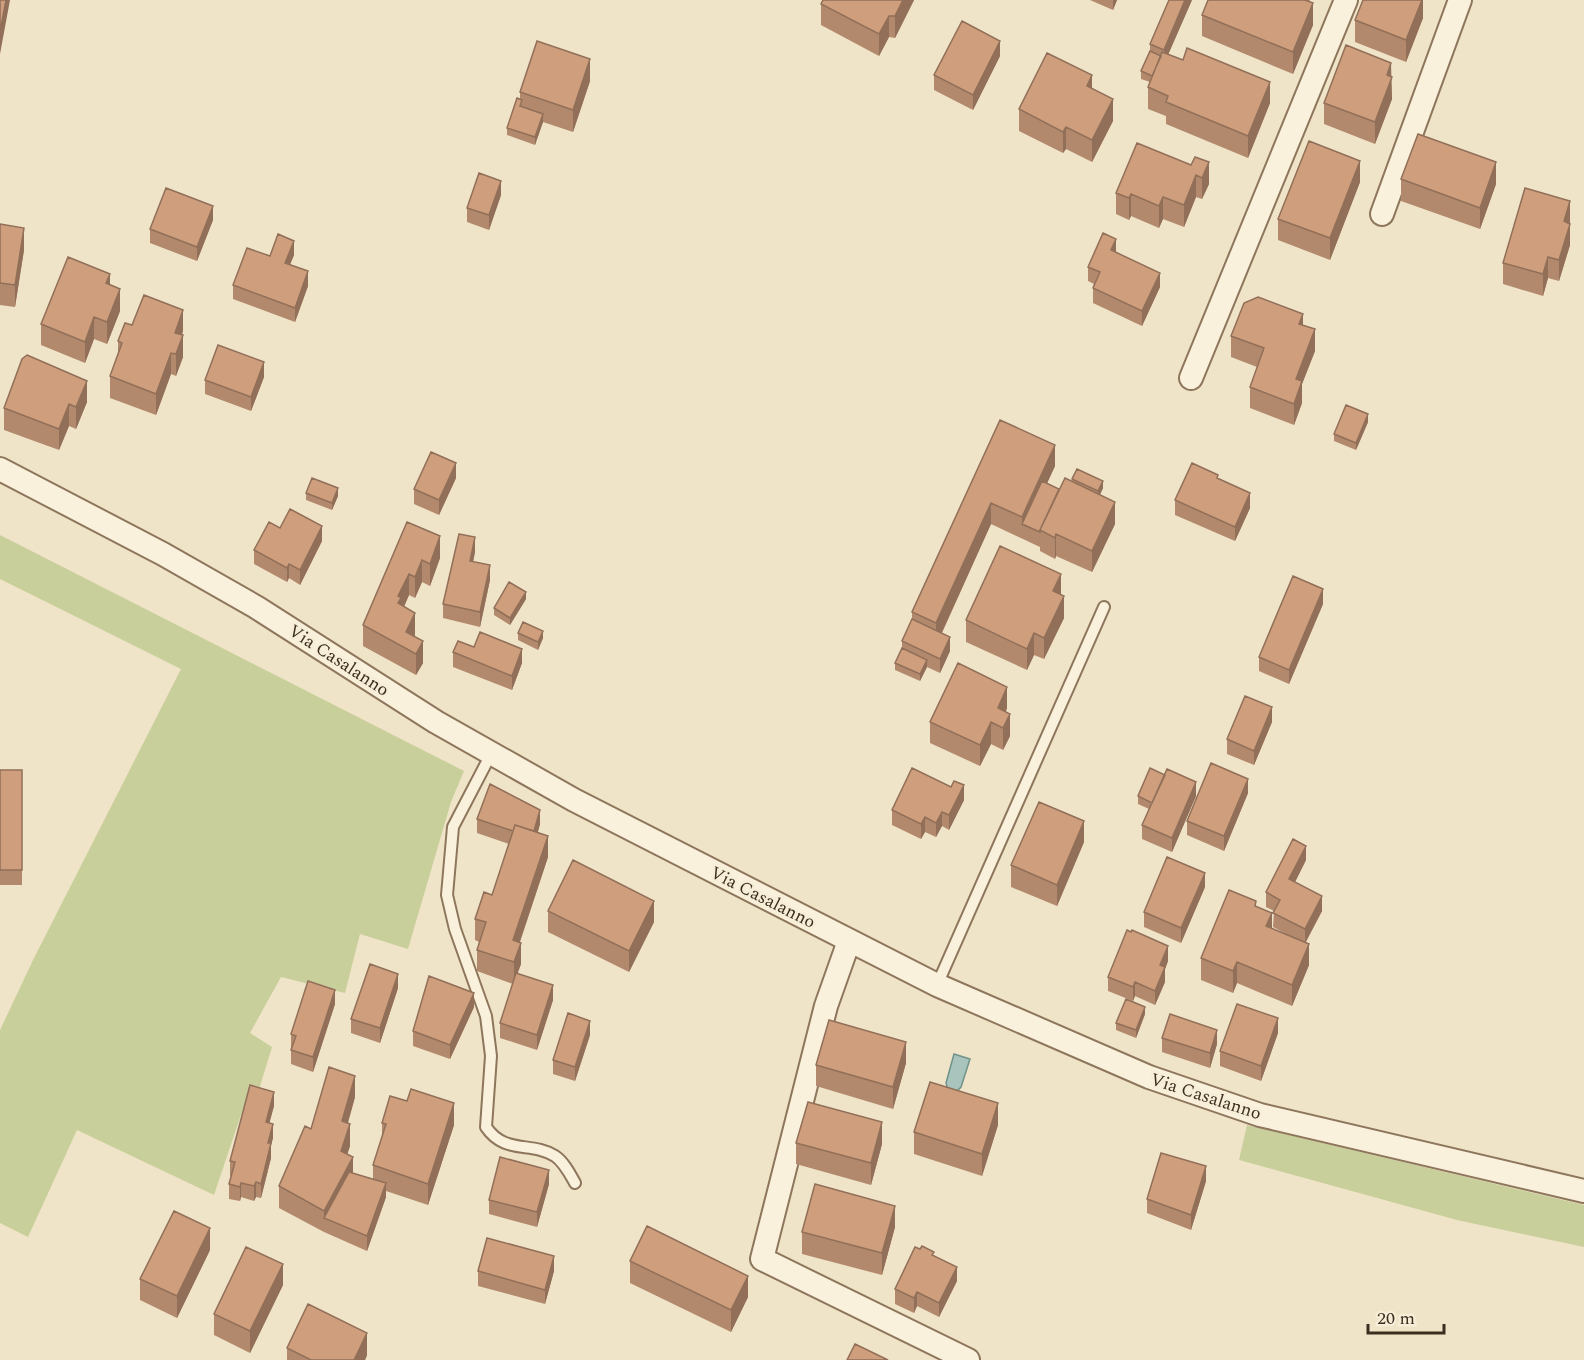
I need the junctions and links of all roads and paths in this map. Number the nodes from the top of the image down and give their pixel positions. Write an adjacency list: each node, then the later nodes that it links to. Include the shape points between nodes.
1 (1346, 0): 4 (street)
2 (1460, 0): 3 (street)
3 (1382, 214)
4 (1191, 378)
5 (0, 468): 7 (street, Via Casalanno, via 256,607)
6 (1104, 607): 9 (lane)
7 (491, 754): 8 (street, Via Casalanno); 10 (lane, via 453,827 447,895 454,929 486,1016 491,1056 486,1127 503,1142 555,1156)
8 (849, 941): 9 (street, Via Casalanno); 12 (street, via 826,1006 762,1259)
9 (937, 985): 11 (street, Via Casalanno, via 1149,1077 1260,1114)
10 (575, 1183)
11 (1584, 1191)
12 (968, 1360)

